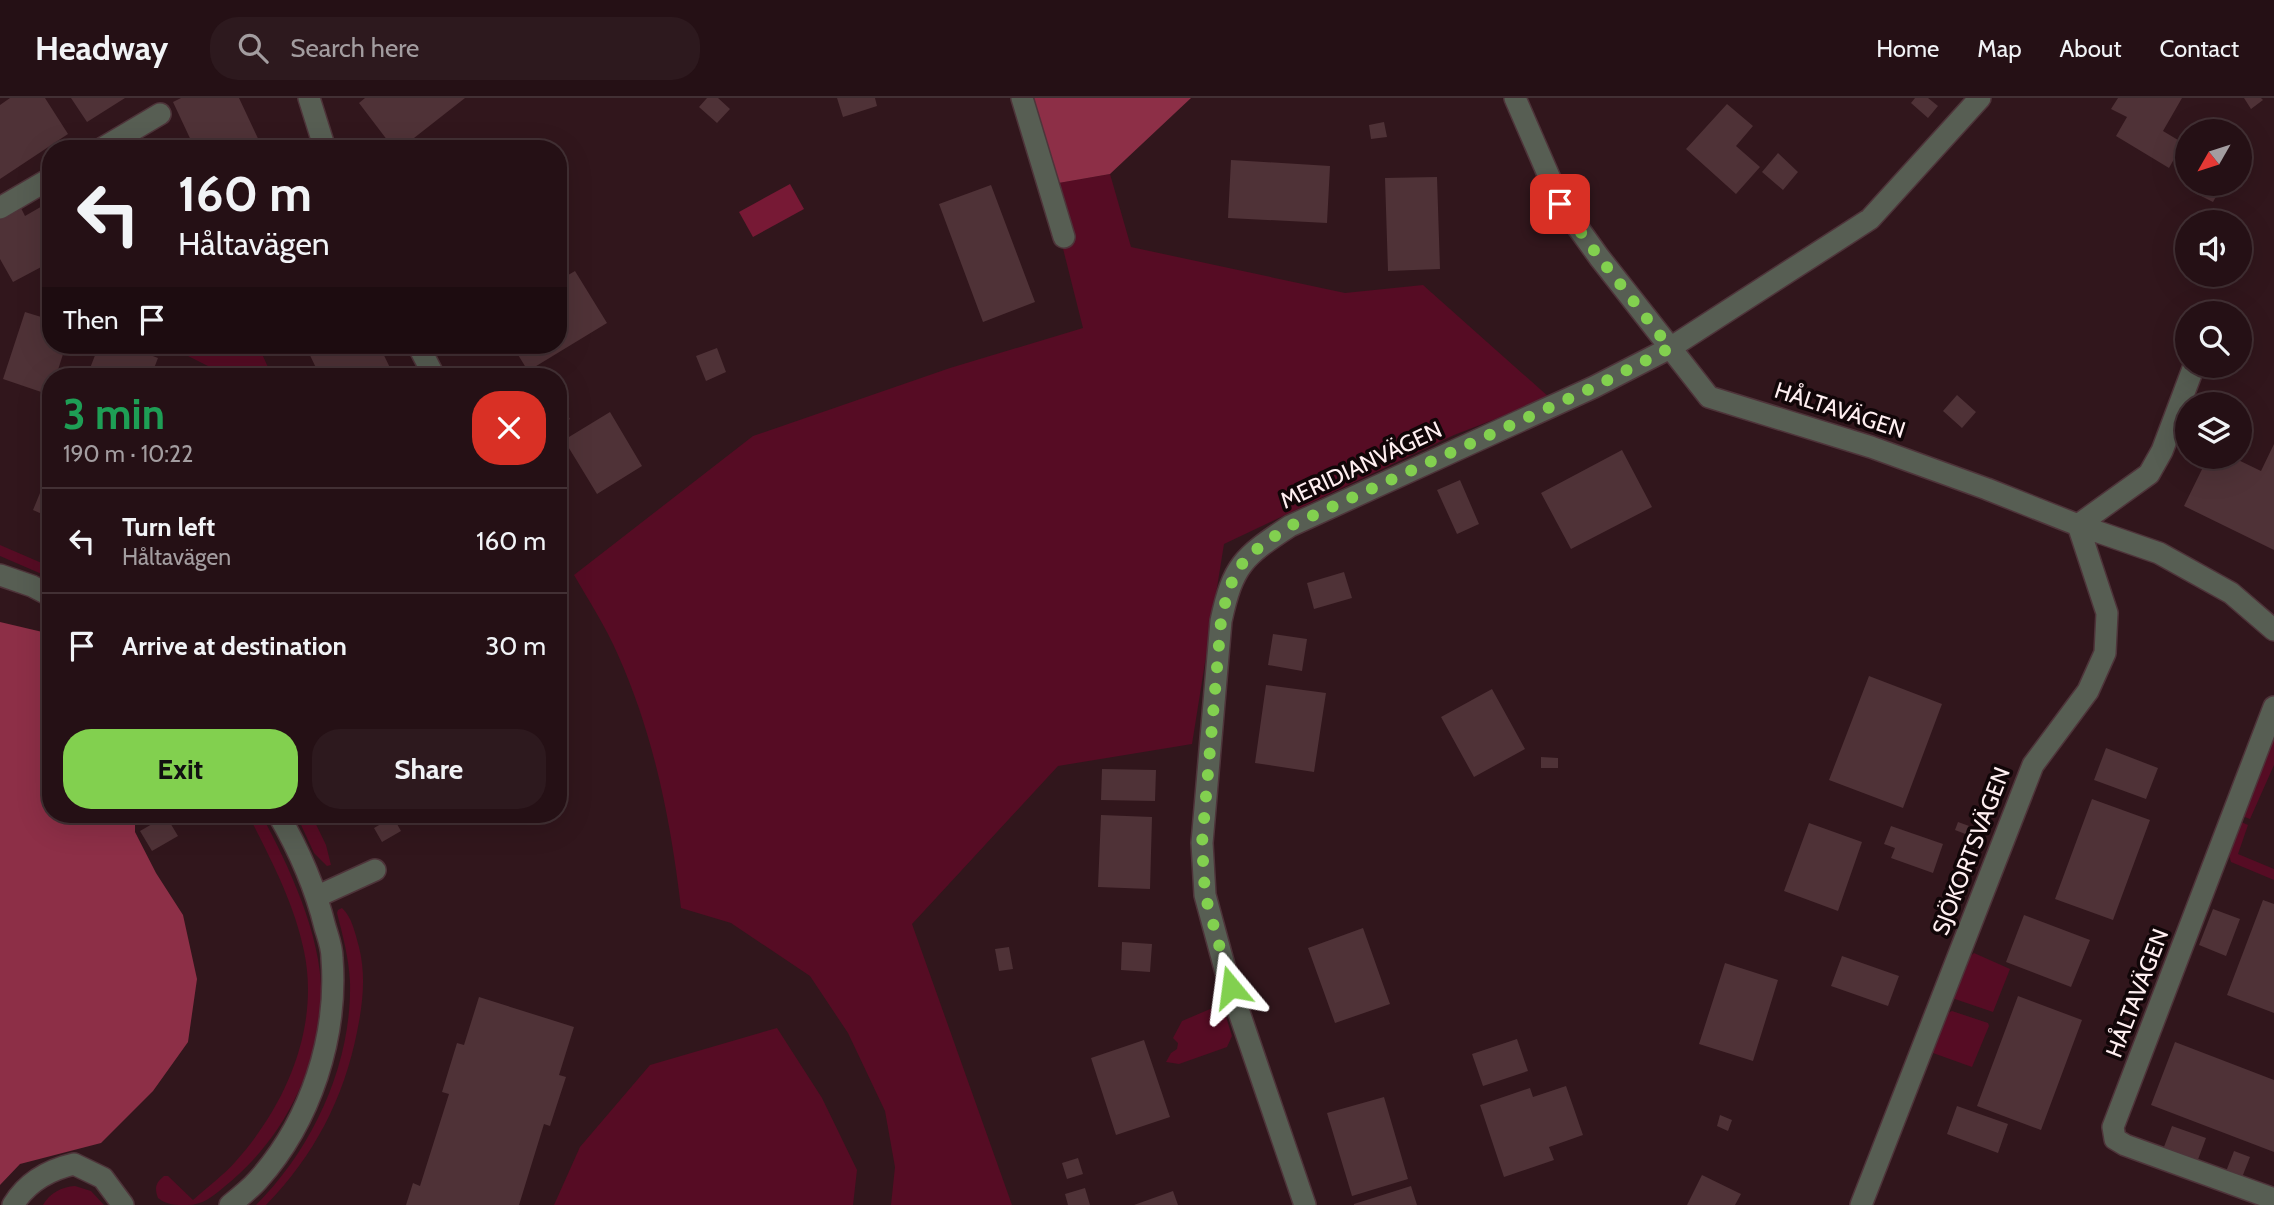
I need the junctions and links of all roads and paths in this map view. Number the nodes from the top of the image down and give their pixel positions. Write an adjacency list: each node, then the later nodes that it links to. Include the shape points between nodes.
1 (309, 98): 7 (street)
2 (1023, 98): 10 (street)
3 (1515, 98): 11 (street, HÅLTAVÄGEN, via 1560,204)
4 (1980, 98): 11 (street, MERIDIANVÄGEN, via 1870,219)
5 (160, 114): 6 (street)
6 (116, 140)
7 (322, 140)
8 (42, 183): 9 (street)
9 (0, 208)
10 (1064, 237)
11 (1670, 348): 13 (street, HÅLTAVÄGEN, via 1709,397 1871,447); 25 (street, MERIDIANVÄGEN, via 1290,526 1240,564 1227,590 1202,843 1205,895 1228,980)
12 (2189, 378): 13 (street, via 2149,474)
13 (2078, 525): 16 (street, HÅLTAVÄGEN, via 2159,553 2231,593); 26 (street, SJÖKORTSVÄGEN, via 2107,613 2105,653 2088,691 2033,765)
14 (0, 575): 15 (street)
15 (42, 591)
16 (2274, 631)
17 (2274, 707): 21 (street, HÅLTAVÄGEN, via 2113,1126 2115,1139 2125,1145)
18 (283, 823): 20 (street)
19 (375, 870): 20 (street)
20 (318, 896): 24 (street, via 332,956 331,1018 315,1087 284,1145 258,1180)
21 (2274, 1199)
22 (13, 1205): 23 (street, via 41,1176 74,1164 103,1178)
23 (123, 1205)
24 (230, 1205)
25 (1305, 1205)
26 (1861, 1205)

